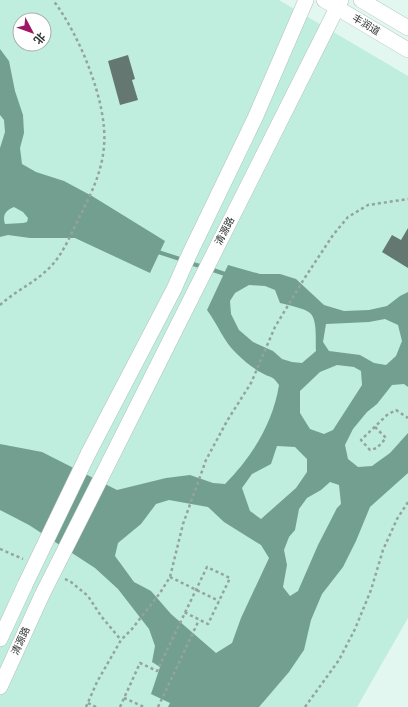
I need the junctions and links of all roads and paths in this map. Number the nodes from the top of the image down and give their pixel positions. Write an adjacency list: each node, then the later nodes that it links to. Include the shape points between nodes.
1 (53, 0): 9 (path, via 62,12 89,69 102,110 104,146 97,182 62,252 46,271)
2 (306, 0): 21 (street, 清源路, bridge, via 255,118 174,289 88,454)
3 (324, 0): 5 (street, 丰润道)
4 (361, 0): 6 (street, 丰润道)
5 (339, 4): 7 (street, 丰润道); 23 (street, 清源路, bridge, via 108,462)
6 (408, 28)
7 (408, 50)
8 (408, 199): 15 (path, via 368,205 348,217 332,235 304,279 275,327 251,383 206,460 183,524)
9 (0, 305)
10 (408, 418): 11 (path, via 396,410)
11 (375, 427): 11 (path, via 361,440 370,450 377,448 386,438)
12 (408, 502): 31 (path, via 383,550 371,590 355,629 339,660)
13 (0, 549): 14 (path)
14 (29, 562)
15 (170, 577): 17 (path); 22 (path)
16 (64, 579): 22 (path, via 88,596)
17 (196, 589): 18 (path); 18 (path, via 207,567 230,578); 19 (path)
18 (219, 601): 20 (path, via 208,624)
19 (184, 612): 20 (path); 24 (path, via 157,671 140,663)
20 (199, 620): 30 (path)
21 (0, 639)
22 (121, 640): 25 (path)
23 (0, 686)
24 (124, 698): 28 (path); 29 (path)
25 (88, 703): 26 (path); 27 (path)
26 (86, 707)
27 (96, 707)
28 (120, 707)
29 (144, 707)
30 (158, 707)
31 (305, 707)

